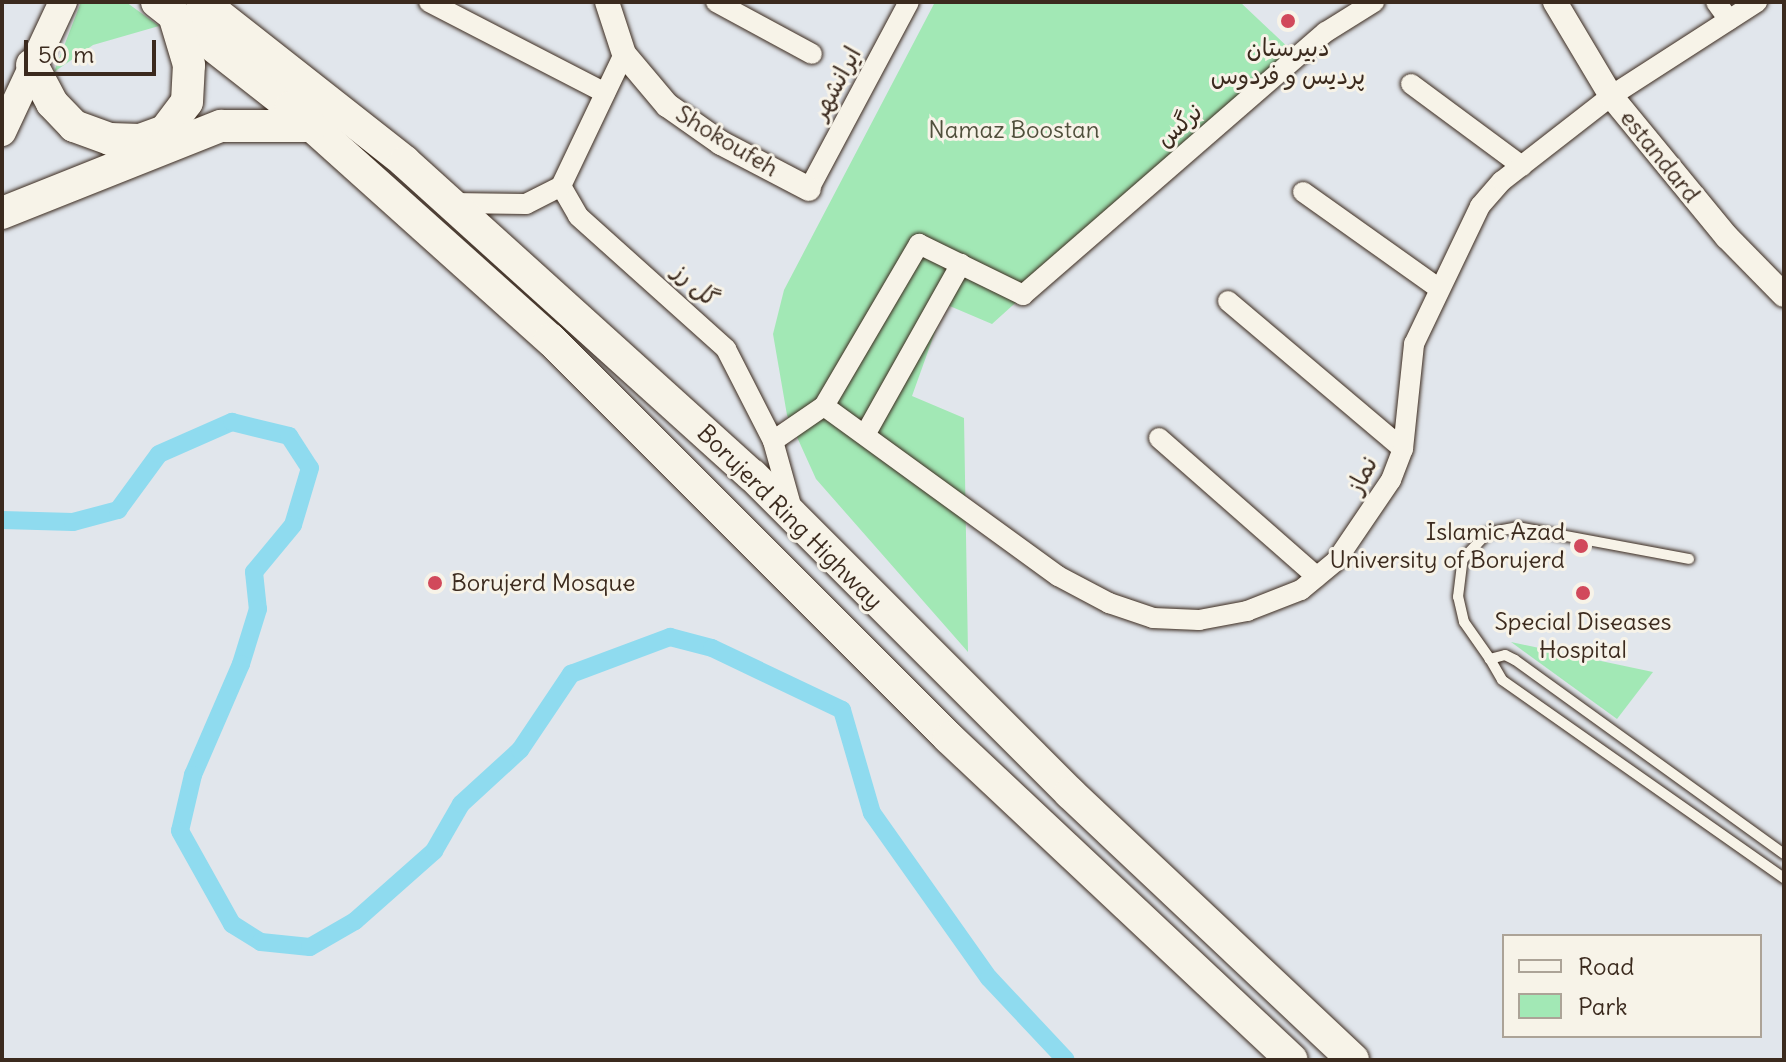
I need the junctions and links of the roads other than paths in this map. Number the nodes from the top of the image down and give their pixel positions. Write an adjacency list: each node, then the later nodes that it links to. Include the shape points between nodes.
1 (63, 2): 15 (main road)
2 (429, 2): 17 (street)
3 (607, 2): 13 (street, Shokoufeh)
4 (716, 2): 14 (street)
5 (909, 2): 23 (street, ایرانشهر)
6 (1374, 2): 27 (street, نرگس, via 1326,32 1023,295)
7 (1555, 2): 18 (street, estandard)
8 (1716, 2): 12 (street)
9 (1757, 2): 12 (street, نماز)
10 (178, 6): 11 (highway, Borujerd Ring Highway); 15 (highway, via 189,65 187,102 165,131 140,140 110,139 74,126 52,103); 20 (highway, Borujerd Ring Highway)
11 (236, 16): 25 (highway, Borujerd Ring Highway)
12 (1729, 20): 18 (street, نماز)
13 (624, 54): 17 (street); 23 (street, Shokoufeh, via 667,105 721,143)
14 (812, 54)
15 (32, 65): 19 (main road)
16 (1411, 84): 21 (street)
17 (605, 93): 22 (street)
18 (1611, 96): 21 (street, نماز); 29 (street, estandard, via 1727,237)
19 (7, 122)
20 (311, 126): 26 (highway, via 221,126); 42 (highway, Borujerd Ring Highway, via 550,339 949,738)
21 (1522, 166): 28 (street, نماز, via 1480,206)
22 (561, 186): 25 (street, via 526,204); 34 (street, گل رز, via 578,216 726,349)
23 (809, 189)
24 (1303, 192): 28 (street)
25 (450, 202): 36 (highway, Borujerd Ring Highway)
26 (2, 213)
27 (961, 264): 31 (street, via 919,244); 32 (street)
28 (1438, 288): 35 (street, نماز, via 1414,344)
29 (1784, 295)
30 (1228, 301): 35 (street)
31 (824, 406): 32 (street, نماز); 34 (street)
32 (866, 433): 38 (street, نماز, via 1058,576 1109,603 1153,618 1199,620 1247,611 1301,590)
33 (1159, 438): 38 (street)
34 (773, 441): 36 (street, گل رز)
35 (1403, 449): 38 (street, نماز, via 1369,518)
36 (794, 517): 43 (highway, Borujerd Ring Highway, via 1082,805)
37 (1689, 559): 39 (lane, via 1518,527 1478,537 1463,559 1458,597 1464,622)
38 (1317, 577)
39 (1490, 659): 40 (lane, via 1505,655 1515,660); 41 (lane, via 1502,680)
40 (1784, 854)
41 (1784, 878)
42 (1292, 1060)
43 (1353, 1060)

